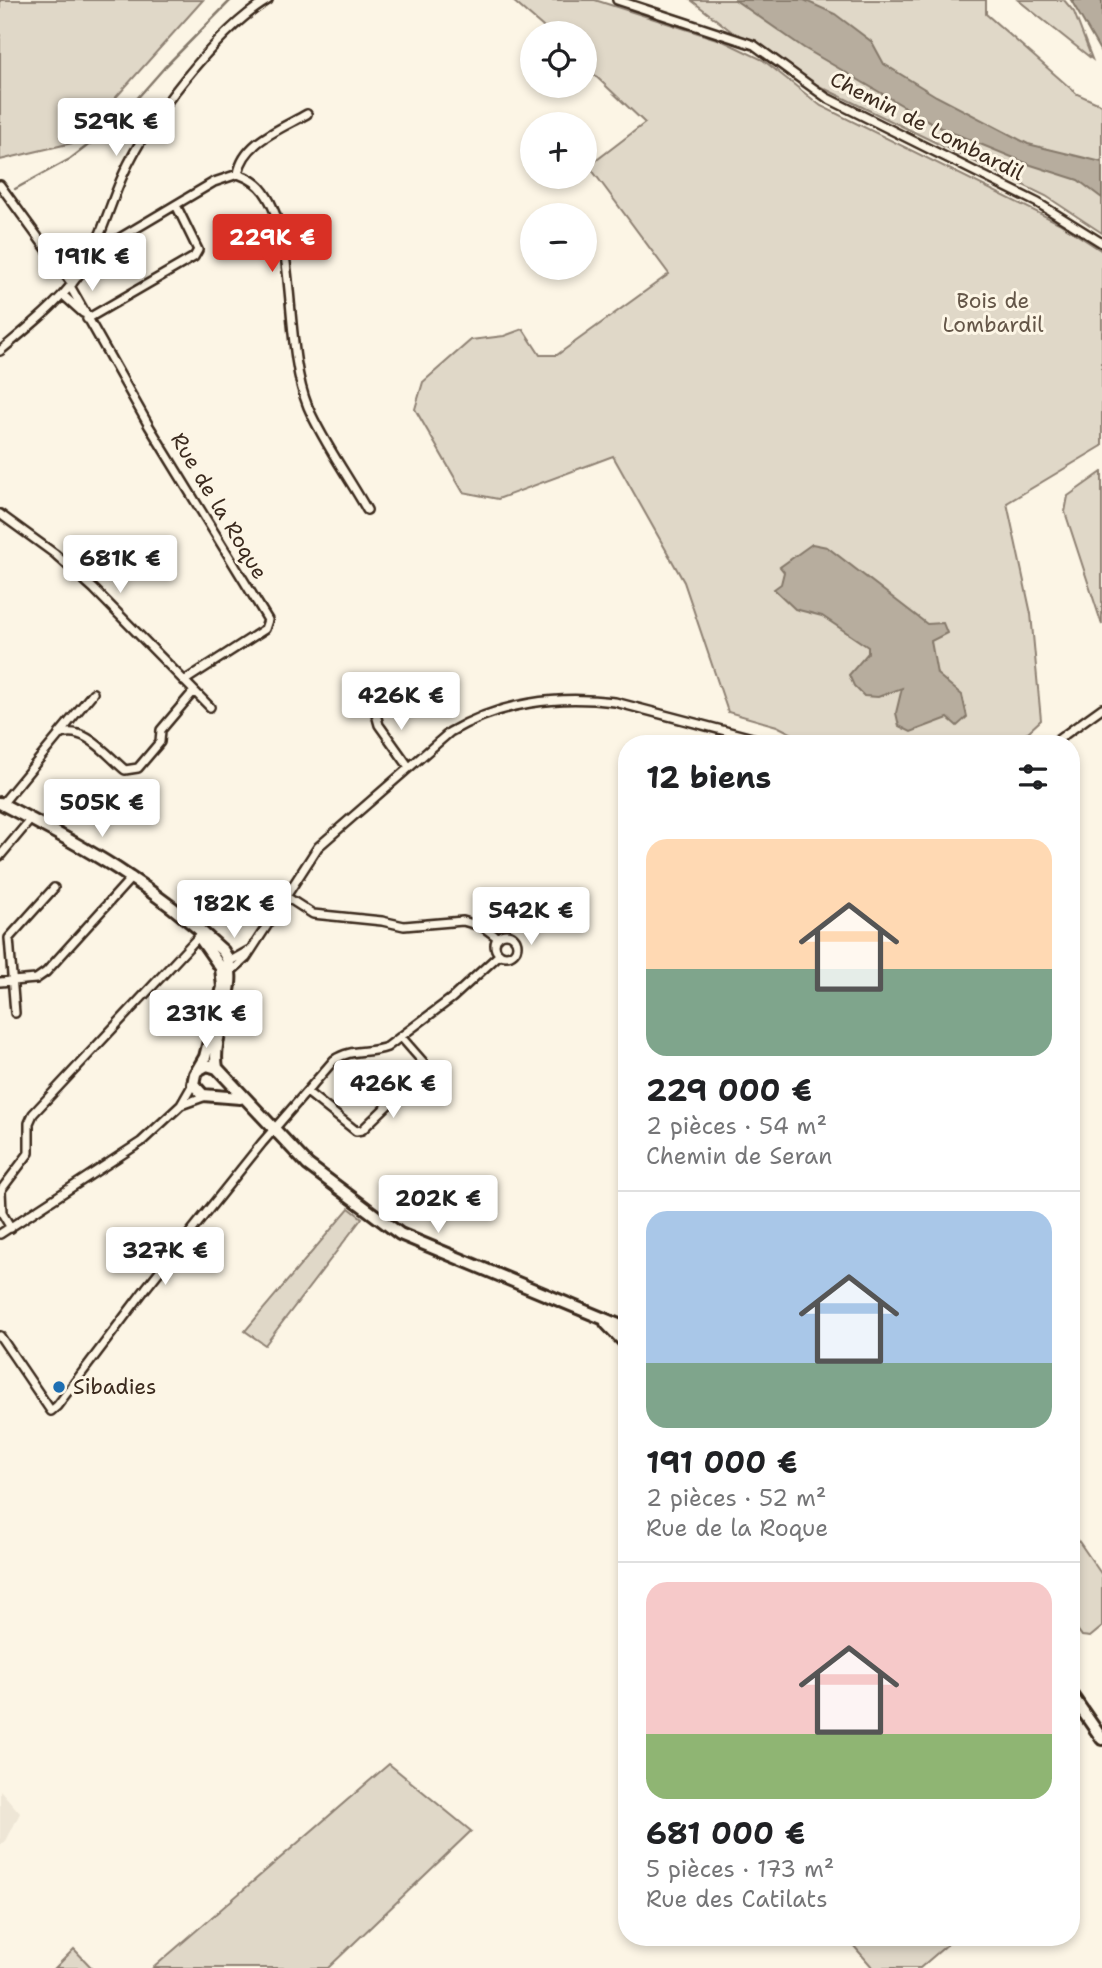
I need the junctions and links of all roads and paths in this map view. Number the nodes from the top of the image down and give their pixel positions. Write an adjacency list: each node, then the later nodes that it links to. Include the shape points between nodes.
1 (268, 0): 8 (street, via 217,43 145,131)
2 (617, 0): 7 (street, Chemin de Lombardil, via 754,45 827,98 1038,202)
3 (307, 114): 4 (street, via 250,148)
4 (238, 174): 6 (street, via 214,182); 15 (street, via 258,186 274,209 293,350 308,406)
5 (0, 185): 9 (street, Rue de la Roque)
6 (176, 205): 8 (street, via 113,242); 13 (street, via 198,250 194,257)
7 (1102, 243)
8 (96, 244): 10 (street)
9 (57, 264): 10 (street); 11 (street, Rue de la Roque)
10 (78, 275): 11 (street)
11 (71, 285): 12 (street); 13 (street, Rue de la Roque)
12 (63, 295): 13 (street, Rue de la Roque); 14 (street)
13 (88, 319): 17 (street, Rue de la Roque, via 268,620 265,629)
14 (0, 351)
15 (367, 510)
16 (0, 514): 17 (street, via 94,589)
17 (184, 681): 18 (street)
18 (194, 691): 20 (street); 23 (street, via 161,730 160,742 131,771 84,735)
19 (93, 693): 23 (street)
20 (210, 707)
21 (374, 707): 26 (street, via 379,725)
22 (1102, 708): 25 (street)
23 (59, 734): 27 (street)
24 (741, 735): 26 (street, via 615,702 538,700 471,720)
25 (1064, 735)
26 (409, 767): 32 (street, via 318,847)
27 (1, 803): 28 (main road)
28 (31, 819): 29 (street); 30 (main road)
29 (0, 856)
30 (132, 876): 33 (main road, via 177,912); 37 (street, via 46,972 36,979)
31 (54, 888): 37 (street, via 9,938)
32 (285, 897): 34 (street, via 313,914 404,926 463,920); 36 (street, via 239,965)
33 (198, 937): 36 (main road); 49 (street, via 33,1114 29,1153 1,1190 2,1213)
34 (498, 938): 35 (street); 35 (street, via 511,936 517,944 513,954)
35 (500, 954): 40 (street)
36 (227, 966): 41 (main road); 42 (main road, via 215,1048)
37 (12, 981): 38 (street); 39 (street)
38 (0, 982)
39 (15, 1013)
40 (402, 1038): 44 (street, via 376,1051 344,1052); 44 (street, via 423,1062 420,1074 362,1129 348,1127)
41 (198, 1070): 42 (main road, via 207,1065); 43 (main road)
42 (220, 1073): 45 (main road, via 222,1087); 46 (main road)
43 (193, 1084): 45 (main road, via 199,1093); 47 (street)
44 (307, 1092): 48 (street)
45 (212, 1095): 46 (main road); 47 (street)
46 (243, 1099): 48 (main road)
47 (181, 1105): 49 (street, via 141,1142)
48 (273, 1130): 51 (main road, via 308,1165 400,1234); 54 (street, via 51,1411)
49 (10, 1228): 50 (street)
50 (0, 1234)
51 (595, 1315): 52 (main road); 53 (main road)
52 (618, 1325)
53 (618, 1335)
54 (0, 1336)
55 (1080, 1707): 56 (main road)
56 (1102, 1738)

